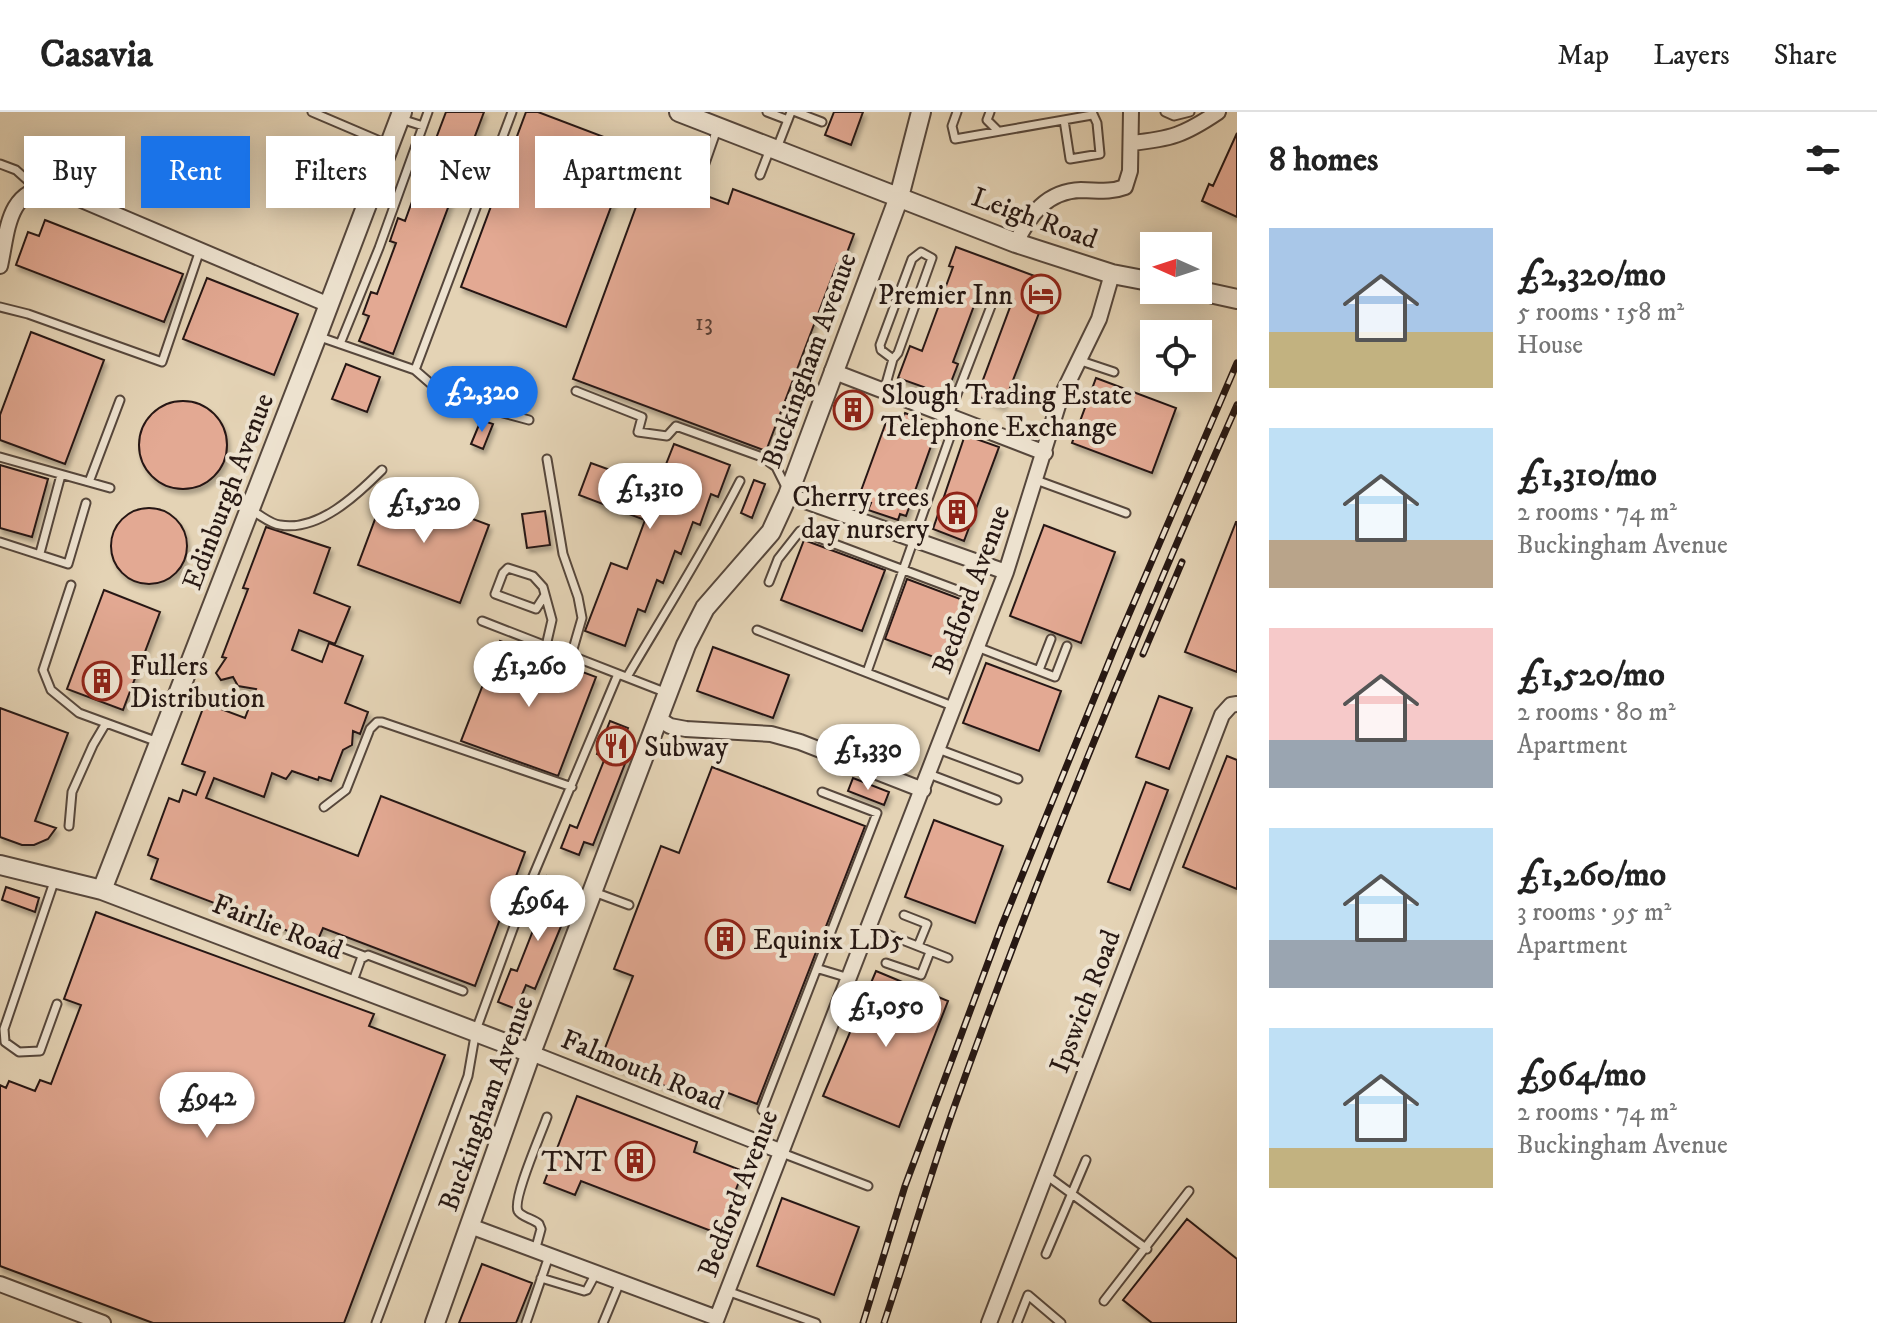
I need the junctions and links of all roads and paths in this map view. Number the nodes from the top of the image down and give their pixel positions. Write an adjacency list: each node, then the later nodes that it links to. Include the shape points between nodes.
1 (312, 112): 21 (lane)
2 (428, 112): 18 (lane)
3 (512, 112): 47 (lane)
4 (679, 112): 19 (street, Leigh Road)
5 (767, 112): 15 (lane)
6 (921, 112): 30 (street, Buckingham Avenue)
7 (957, 112): 20 (lane, via 955,139)
8 (990, 112): 20 (lane, via 987,120)
9 (1131, 112): 23 (street)
10 (1165, 112): 11 (lane)
11 (1190, 112)
12 (1218, 112): 23 (street, via 1187,133)
13 (1092, 114): 16 (lane); 16 (lane, via 1100,154 1070,159)
14 (400, 115): 18 (lane); 22 (street, Edinburgh Avenue)
15 (792, 115): 17 (lane); 24 (lane)
16 (1064, 120): 20 (lane)
17 (822, 122)
18 (423, 126): 44 (lane)
19 (718, 127): 24 (street, Leigh Road); 25 (lane)
20 (993, 130)
21 (368, 136)
22 (392, 136)
23 (1131, 143): 33 (street, via 1125,187 1112,192 1078,190 1046,201 1026,221)
24 (773, 148): 27 (lane); 30 (street, Leigh Road)
25 (710, 150)
26 (0, 164): 28 (lane)
27 (760, 175)
28 (24, 177)
29 (24, 194): 35 (street, via 13,208)
30 (899, 197): 33 (street, Leigh Road); 48 (street, Buckingham Avenue)
31 (101, 208): 34 (street)
32 (365, 208): 41 (street, Edinburgh Avenue)
33 (1016, 243): 36 (street, Leigh Road)
34 (200, 250): 41 (street); 42 (lane, via 162,362)
35 (1, 260)
36 (1112, 274): 37 (street, Leigh Road); 46 (street, Bedford Avenue, via 1099,319)
37 (1140, 279)
38 (1212, 294): 39 (street)
39 (1237, 299)
40 (993, 301): 53 (lane)
41 (329, 305): 43 (street, Edinburgh Avenue)
42 (0, 307)
43 (317, 336): 44 (lane); 66 (street, Edinburgh Avenue)
44 (340, 344): 47 (lane)
45 (893, 359): 45 (lane, via 880,345 912,259 921,252 932,258); 51 (lane)
46 (1078, 360): 49 (lane); 55 (street, Bedford Avenue)
47 (415, 370): 54 (lane, via 438,390)
48 (832, 371): 51 (street); 64 (street, Buckingham Avenue)
49 (1114, 372)
50 (576, 391): 64 (lane, via 642,417 638,432 667,436 676,426 762,457 776,467)
51 (884, 391): 53 (street)
52 (120, 400): 62 (lane)
53 (953, 417): 55 (street); 68 (lane)
54 (529, 420)
55 (1045, 453): 60 (street, Bedford Avenue)
56 (0, 457): 59 (lane)
57 (547, 459): 83 (lane, via 563,554 582,618)
58 (382, 470): 66 (lane, via 358,494 301,527 276,525)
59 (61, 475): 62 (lane); 70 (lane)
60 (1036, 480): 67 (lane); 72 (street, Bedford Avenue)
61 (740, 481): 86 (lane, via 714,534)
62 (89, 482): 63 (lane)
63 (110, 488)
64 (788, 495): 68 (street); 87 (street, Buckingham Avenue, via 771,532 705,608)
65 (86, 503): 70 (lane, via 68,564)
66 (250, 510): 92 (street, Edinburgh Avenue)
67 (1126, 513)
68 (915, 540): 71 (lane); 72 (street)
69 (0, 542): 70 (lane)
70 (40, 553)
71 (904, 570): 73 (lane, via 800,531 778,559); 76 (lane); 85 (lane)
72 (1006, 572): 82 (street, Bedford Avenue)
73 (769, 582)
74 (71, 585): 91 (lane, via 43,670 51,690 69,706)
75 (545, 595): 75 (lane, via 533,576 508,568 495,594 536,609); 80 (lane, via 552,620)
76 (973, 596)
77 (482, 621): 80 (lane)
78 (757, 630): 85 (lane)
79 (1051, 639): 84 (lane)
80 (546, 646): 83 (lane)
81 (1067, 646): 84 (lane, via 1055,677)
82 (977, 647): 84 (lane); 89 (street, Bedford Avenue)
83 (571, 656): 86 (lane)
84 (1039, 670)
85 (867, 672): 89 (lane)
86 (623, 676): 87 (lane); 96 (lane)
87 (667, 693): 90 (street, Buckingham Avenue)
88 (1237, 704): 126 (street, Ipswich Road, via 1222,715)
89 (955, 707): 93 (street, Bedford Avenue)
90 (657, 718): 97 (street, via 686,729 771,734); 105 (street, Buckingham Avenue)
91 (106, 723): 92 (lane); 101 (lane, via 72,792)
92 (160, 742): 104 (street, Edinburgh Avenue)
93 (938, 749): 94 (street, Bedford Avenue); 95 (lane)
94 (929, 774): 97 (street, Bedford Avenue); 99 (lane)
95 (1018, 779)
96 (572, 787): 100 (lane, via 377,722 346,790); 120 (lane)
97 (923, 790): 108 (street, Bedford Avenue)
98 (822, 792): 115 (lane, via 877,813)
99 (997, 800)
100 (324, 807)
101 (69, 826)
102 (0, 865): 103 (street, Fairlie Road)
103 (56, 877): 104 (street, Fairlie Road); 119 (lane, via 4,1029 5,1042 19,1052 40,1051)
104 (102, 890): 117 (street, Fairlie Road)
105 (594, 892): 106 (lane); 121 (street, Buckingham Avenue)
106 (629, 905)
107 (904, 915): 110 (lane, via 927,924)
108 (869, 927): 110 (lane); 116 (street, Bedford Avenue)
109 (335, 945): 112 (lane)
110 (918, 946): 111 (lane)
111 (930, 952): 113 (lane); 114 (lane, via 921,975)
112 (364, 956): 117 (lane); 118 (lane)
113 (948, 958)
114 (886, 963)
115 (819, 969): 116 (lane); 122 (lane)
116 (849, 978): 124 (street, Bedford Avenue)
117 (352, 984): 120 (street, Fairlie Road)
118 (463, 991)
119 (57, 1004)
120 (476, 1030): 121 (street, Fairlie Road); 142 (lane, via 468,1076)
121 (531, 1053): 124 (street, Falmouth Road); 130 (street, Buckingham Avenue)
122 (762, 1110)
123 (547, 1117): 132 (lane, via 517,1205 521,1214 539,1224)
124 (780, 1152): 127 (lane); 138 (street, Bedford Avenue)
125 (1086, 1160): 129 (lane)
126 (1046, 1175): 129 (lane); 147 (street, Ipswich Road)
127 (868, 1186)
128 (1189, 1191): 131 (lane)
129 (1071, 1193): 131 (lane); 133 (lane)
130 (470, 1226): 132 (street); 143 (street, Buckingham Avenue)
131 (1147, 1249): 139 (lane)
132 (542, 1253): 134 (street); 135 (lane)
133 (1046, 1254)
134 (596, 1273): 135 (lane, via 584,1291); 136 (street)
135 (541, 1278): 144 (lane)
136 (620, 1282): 140 (street); 145 (lane)
137 (0, 1284): 141 (street)
138 (727, 1291): 140 (street, Bedford Avenue); 146 (lane)
139 (1104, 1301)
140 (716, 1321)
141 (103, 1323)
142 (376, 1323)
143 (435, 1323)
144 (526, 1323)
145 (603, 1323)
146 (816, 1323)
147 (989, 1323)
148 (1017, 1323): 149 (lane, via 1028,1295)
149 (1061, 1323)

